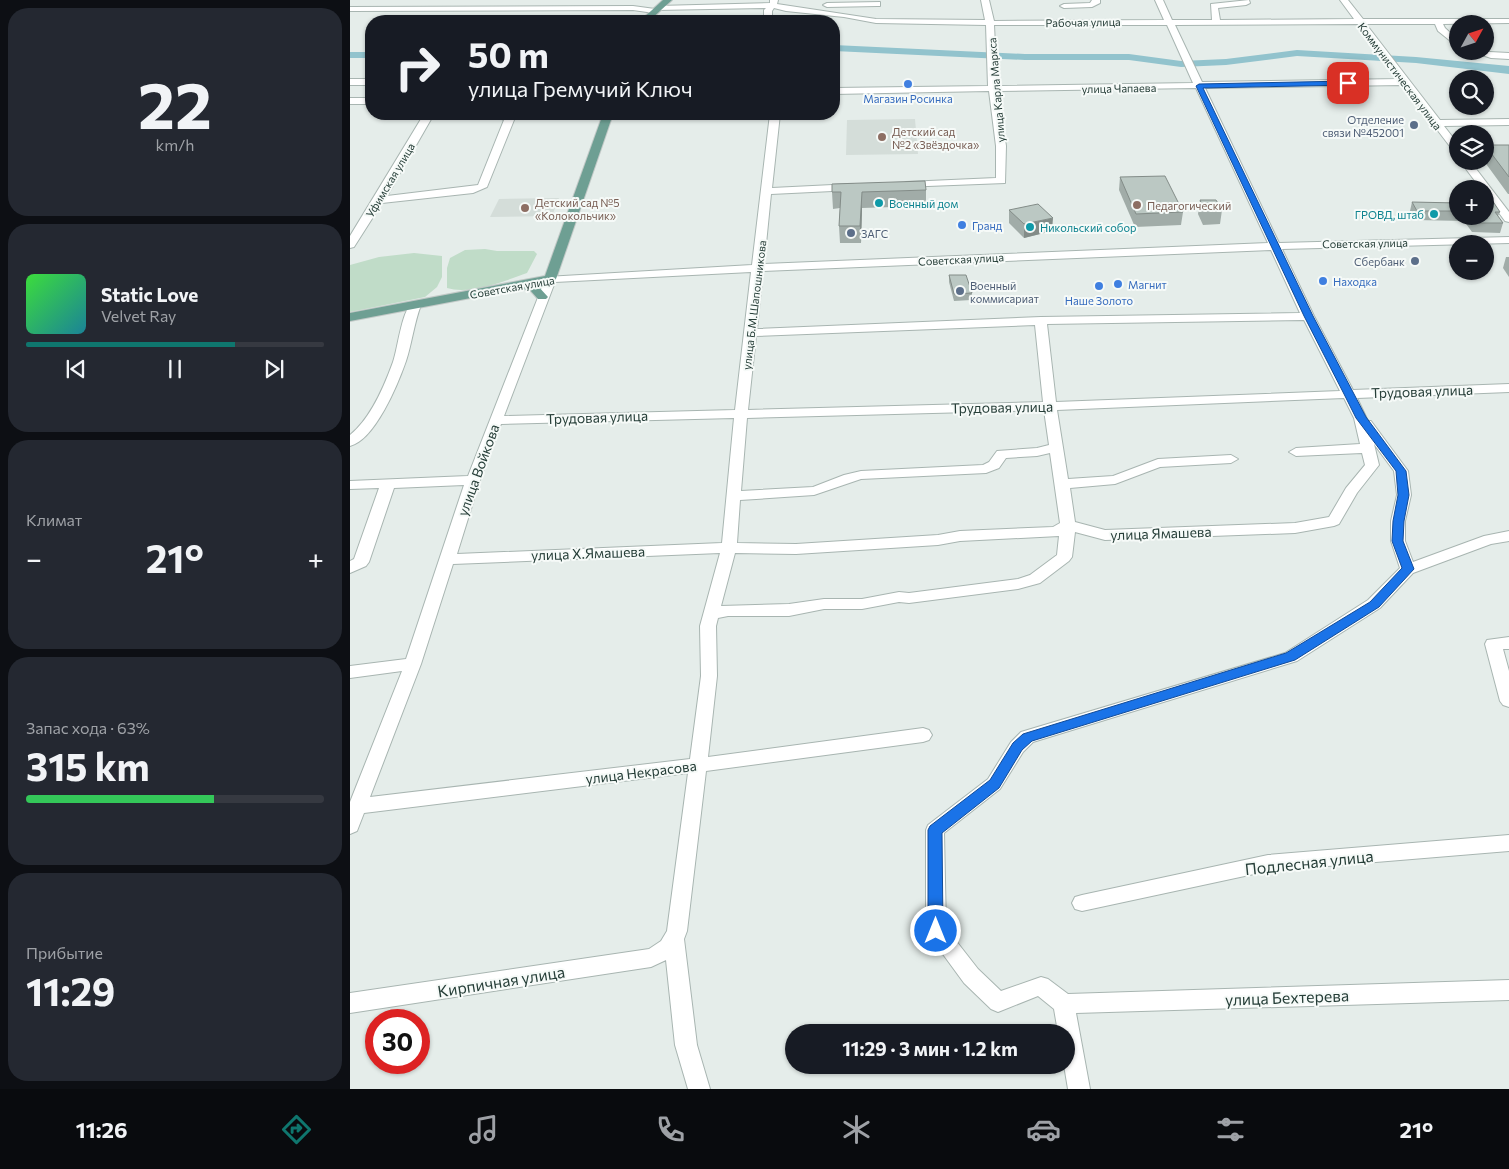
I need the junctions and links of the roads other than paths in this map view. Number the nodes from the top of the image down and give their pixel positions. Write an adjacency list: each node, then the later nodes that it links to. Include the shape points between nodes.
1 (460, 0): 13 (street)
2 (668, 0): 14 (main road)
3 (985, 0): 24 (street, улица Карла Маркса)
4 (1096, 0): 10 (street, via 1092,5)
5 (1159, 0): 19 (street, улица Ямашева)
6 (1245, 0): 17 (street, via 1246,3 1214,6)
7 (1344, 0): 23 (street, Коммунистическая улица)
8 (774, 2): 9 (street); 14 (street, Рабочая улица); 16 (street); 18 (street, Рабочая улица, via 786,9 844,14)
9 (878, 2): 18 (street)
10 (1063, 3): 22 (street)
11 (565, 4): 13 (street, Рабочая улица, via 484,12); 14 (street, Рабочая улица)
12 (350, 9): 13 (street, Рабочая улица)
13 (465, 9)
14 (656, 10): 15 (main road)
15 (651, 15)
16 (768, 15)
17 (1216, 20): 19 (street, Рабочая улица); 23 (street, Рабочая улица)
18 (876, 21): 24 (street, Рабочая улица)
19 (1168, 21): 22 (street, Рабочая улица); 31 (street, улица Ямашева)
20 (1438, 21): 21 (street, Рабочая улица); 23 (street, Рабочая улица); 25 (street)
21 (1509, 21)
22 (1068, 22): 24 (street, Рабочая улица)
23 (1360, 22): 30 (street, Коммунистическая улица)
24 (990, 23): 32 (street, улица Карла Маркса)
25 (1449, 38)
26 (1494, 54): 27 (street)
27 (1509, 56)
28 (350, 82): 29 (street)
29 (365, 82)
30 (1404, 82): 31 (street, улица Чапаева); 40 (street, Коммунистическая улица)
31 (1199, 86): 32 (street, улица Чапаева); 51 (street, улица Ямашева)
32 (993, 90): 33 (street, улица Чапаева); 44 (street, улица Карла Маркса, via 1002,181)
33 (840, 91)
34 (365, 100): 35 (street)
35 (350, 101)
36 (426, 120): 47 (street, Уфимская улица)
37 (509, 120): 47 (street, via 482,187)
38 (606, 120): 52 (main road, улица Войкова)
39 (774, 120): 46 (street, улица Б.М.Шапошникова)
40 (1436, 122): 41 (street); 42 (street, Коммунистическая улица)
41 (1509, 122)
42 (1449, 139)
43 (1472, 170): 48 (street)
44 (894, 186)
45 (864, 187): 46 (street)
46 (767, 191): 53 (street, улица Б.М.Шапошникова)
47 (379, 200): 50 (street, Уфимская улица)
48 (1509, 219)
49 (1509, 240): 51 (street, Советская улица)
50 (350, 245)
51 (1275, 245): 53 (street, Советская улица); 58 (street, улица Ямашева)
52 (555, 261): 54 (main road, улица Войкова); 55 (main road, via 535,279)
53 (758, 267): 54 (street, Советская улица); 61 (street, улица Б.М.Шапошникова)
54 (550, 279): 55 (main road, Советская улица); 56 (street, улица Войкова)
55 (510, 286): 56 (main road, via 530,286 537,289); 57 (main road, Советская улица)
56 (542, 297): 67 (street, улица Войкова)
57 (415, 305): 59 (main road, Советская улица); 68 (street, via 400,361 384,398 367,428)
58 (1308, 316): 60 (street); 63 (street, улица Ямашева)
59 (350, 317)
60 (1041, 321): 61 (street); 64 (street)
61 (751, 333): 65 (street, улица Б.М.Шапошникова)
62 (1509, 388): 63 (street, Трудовая улица)
63 (1349, 394): 64 (street, Трудовая улица); 66 (street, улица Ямашева)
64 (1050, 406): 65 (street, Трудовая улица); 69 (street)
65 (740, 413): 67 (street, Трудовая улица); 77 (street, улица Б.М.Шапошникова)
66 (1362, 418): 70 (street, улица Ямашева); 83 (street, via 1401,471 1404,495 1398,521 1398,541)
67 (496, 420): 73 (street, улица Войкова)
68 (350, 442)
69 (1056, 447): 75 (street); 77 (street, via 1037,452 1002,454 994,465 986,469 861,475 814,491)
70 (1369, 448): 71 (street); 78 (street, улица Ямашева, via 1372,466 1351,491 1334,520 1295,528 1105,535)
71 (1296, 452)
72 (1231, 459): 75 (street, via 1158,463 1115,480)
73 (473, 480): 74 (street); 81 (street, улица Войкова)
74 (388, 484): 76 (street); 82 (street, via 361,562)
75 (1062, 484): 78 (street)
76 (350, 485)
77 (734, 496): 80 (street, улица Б.М.Шапошникова)
78 (1068, 525): 80 (street, via 1056,532 796,549); 84 (street, via 1064,557 1026,583 862,604 824,604 789,610 728,610)
79 (1509, 536): 83 (street, via 1489,539)
80 (729, 548): 81 (street, улица Х.Ямашева); 84 (street, улица Б.М.Шапошникова)
81 (447, 559): 86 (street, улица Войкова)
82 (350, 568)
83 (1408, 569): 98 (street, via 1374,604 1291,656 1027,737 994,784 935,830 936,931 971,976 998,1002 1040,986)
84 (710, 614): 90 (street, улица Б.М.Шапошникова, via 709,676)
85 (1501, 644): 88 (street)
86 (413, 664): 87 (street); 91 (street, улица Войкова)
87 (350, 672)
88 (1509, 701)
89 (923, 735): 90 (street, улица Некрасова)
90 (699, 765): 91 (street, улица Некрасова); 95 (street, улица Б.М.Шапошникова)
91 (359, 806): 92 (street, улица Войкова)
92 (350, 826)
93 (1509, 843): 94 (street, Подлесная улица, via 1268,863)
94 (1082, 903)
95 (674, 940): 97 (street, Кирпичная улица, via 668,948 651,958); 99 (street, улица Б.М.Шапошникова, via 686,1045)
96 (1509, 990): 98 (street, улица Бехтерева)
97 (350, 1003)
98 (1064, 1004): 100 (street)
99 (699, 1089)
100 (1079, 1089)

